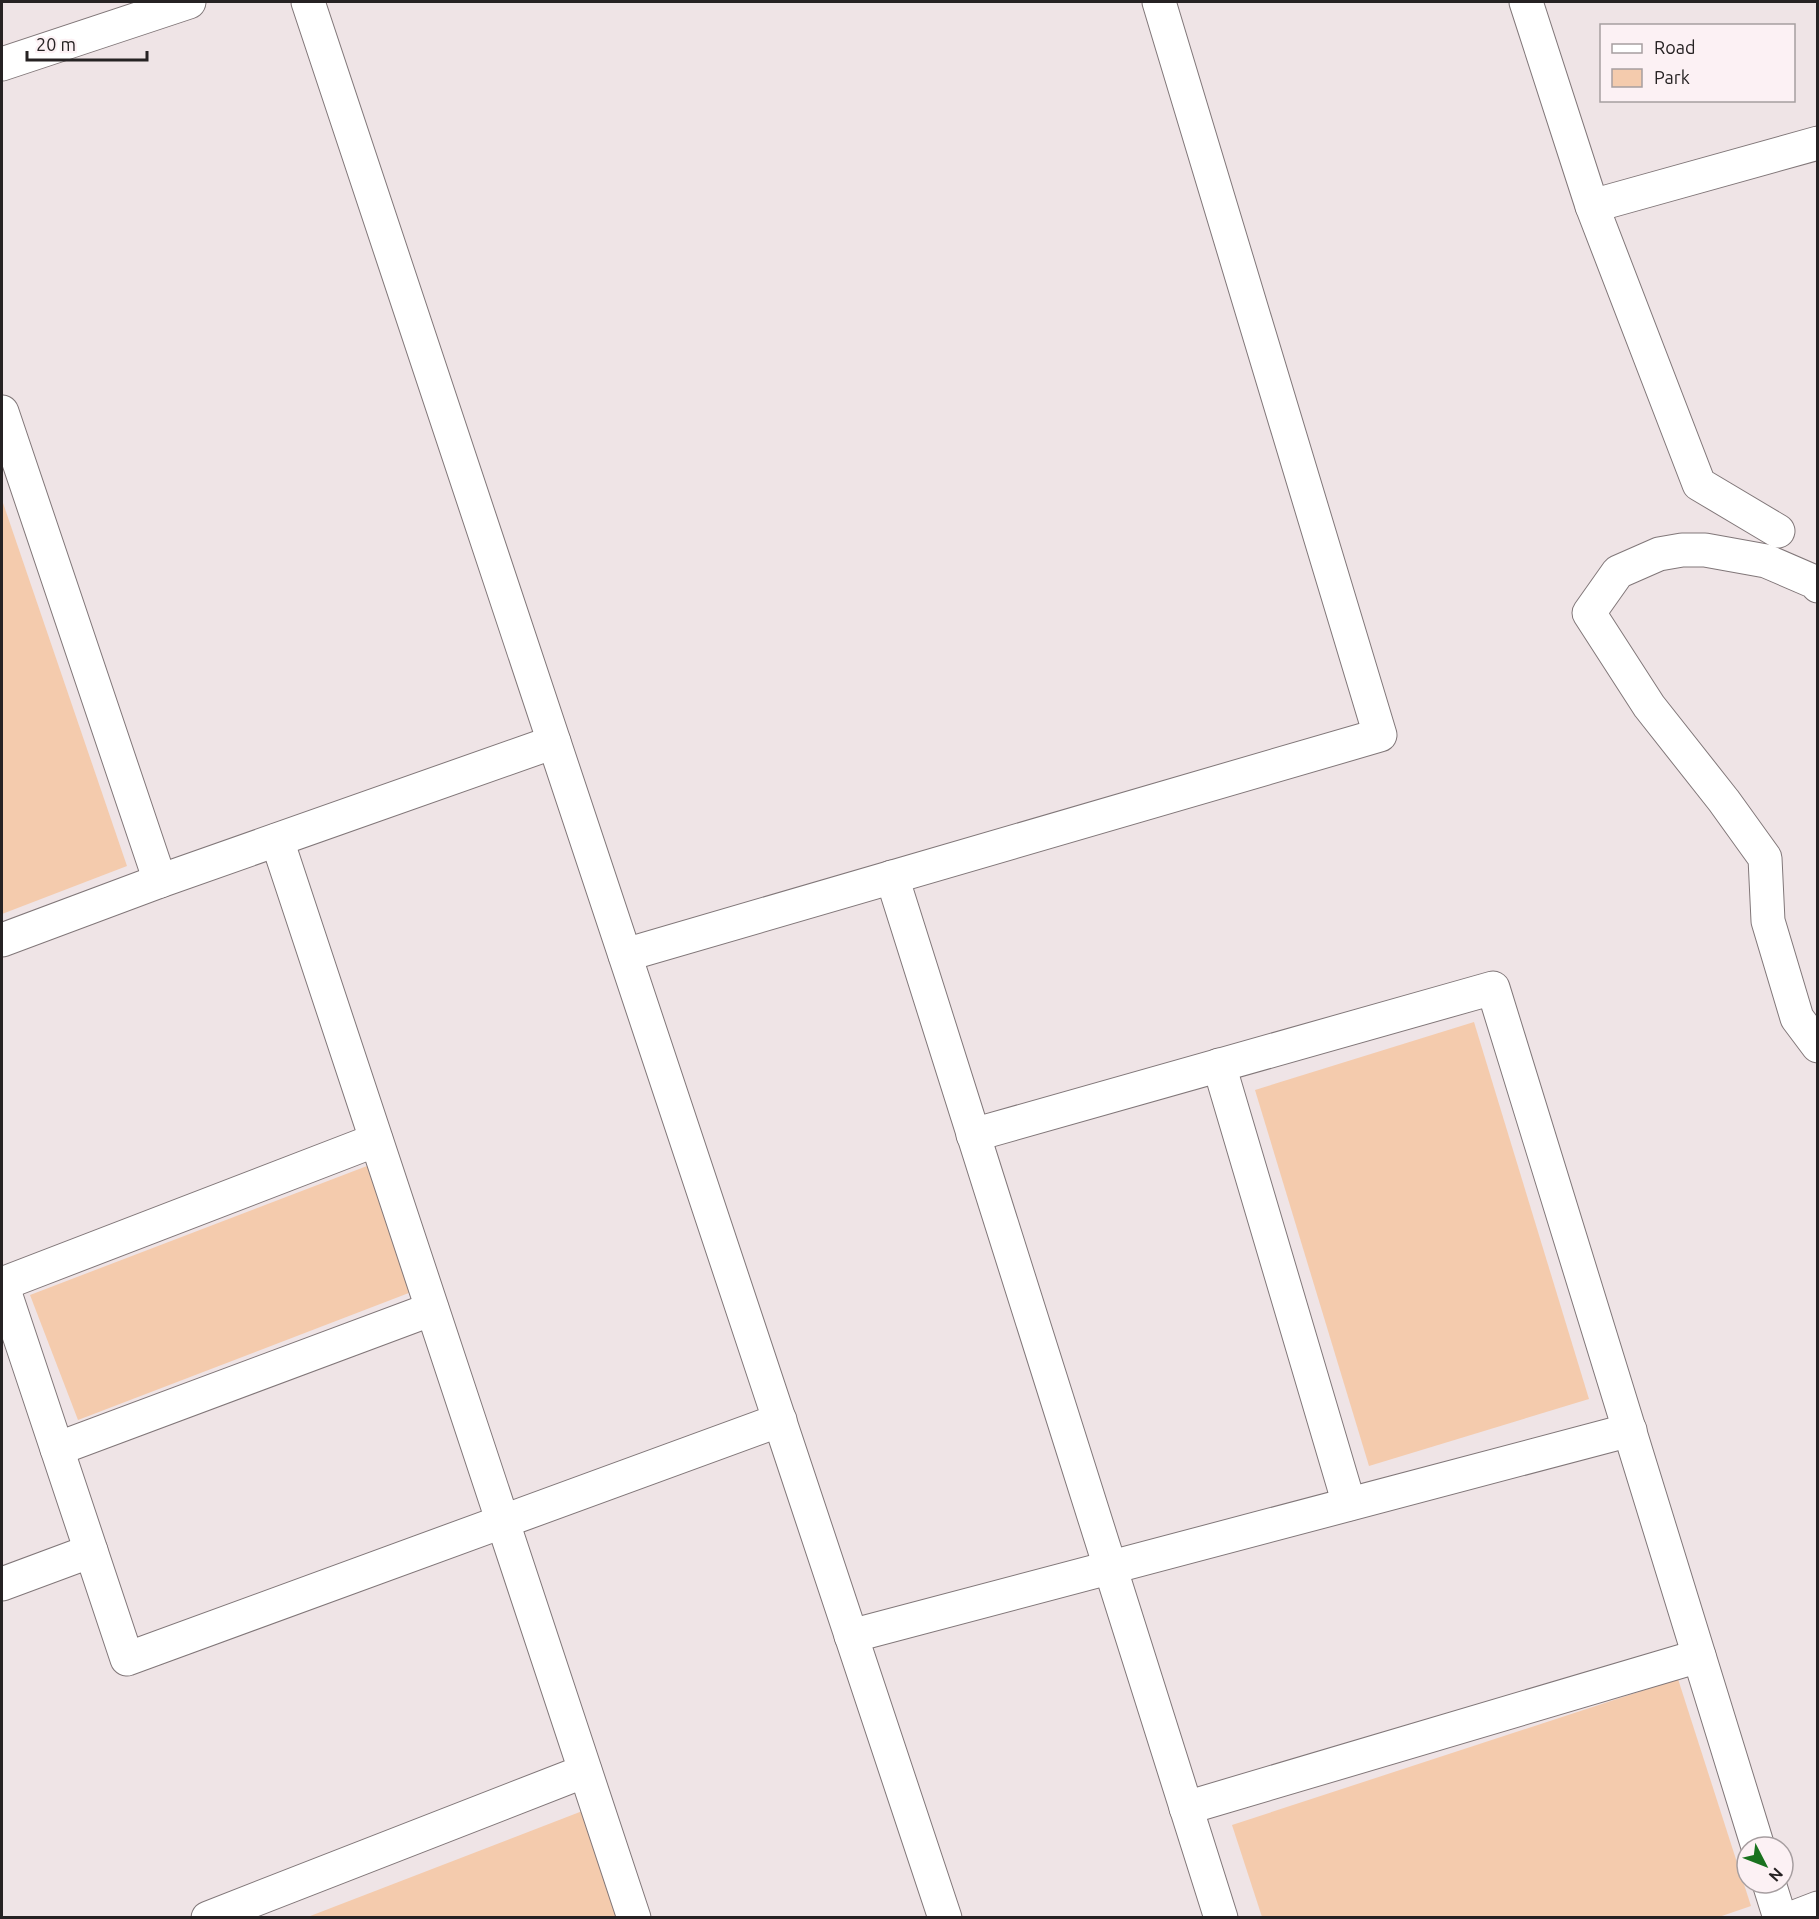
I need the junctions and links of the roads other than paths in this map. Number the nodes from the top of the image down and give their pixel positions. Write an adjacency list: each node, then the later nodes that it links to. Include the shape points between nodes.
1 (189, 2): 5 (street)
2 (308, 2): 13 (street)
3 (1159, 2): 15 (street, via 1380,735)
4 (1526, 2): 7 (street)
5 (2, 64)
6 (1818, 143): 7 (street)
7 (1592, 206): 9 (street, via 1699,484)
8 (2, 412): 16 (street)
9 (1733, 504): 10 (street); 11 (street)
10 (1778, 531)
11 (1715, 552): 12 (street, via 1766,561); 19 (street, via 1682,550 1659,554 1618,572 1589,613 1649,706 1765,858 1768,921 1797,1018)
12 (1818, 586)
13 (554, 742): 14 (street); 18 (street)
14 (277, 840): 16 (street); 22 (street)
15 (892, 877): 18 (street); 21 (street)
16 (160, 881): 17 (street)
17 (2, 940)
18 (625, 955): 25 (street)
19 (1818, 1046)
20 (1219, 1065): 21 (street); 26 (street, via 1493,988); 28 (street)
21 (973, 1135): 31 (street)
22 (376, 1140): 23 (street); 24 (street)
23 (2, 1284): 27 (street)
24 (432, 1309): 27 (street); 29 (street)
25 (780, 1420): 29 (street); 33 (street)
26 (1630, 1430): 28 (street); 34 (street)
27 (57, 1449): 30 (street)
28 (1349, 1504): 31 (street)
29 (502, 1521): 30 (street, via 127,1659); 35 (street)
30 (91, 1551): 32 (street)
31 (1110, 1567): 33 (street); 36 (street)
32 (2, 1584)
33 (851, 1636): 42 (street)
34 (1699, 1656): 36 (street); 37 (street)
35 (585, 1771): 40 (street); 41 (street)
36 (1186, 1808): 43 (street)
37 (1754, 1835)
38 (1773, 1895): 44 (street)
39 (1818, 1908): 45 (street)
40 (208, 1917)
41 (634, 1917)
42 (945, 1917)
43 (1221, 1917)
44 (1780, 1917)
45 (1792, 1917)

